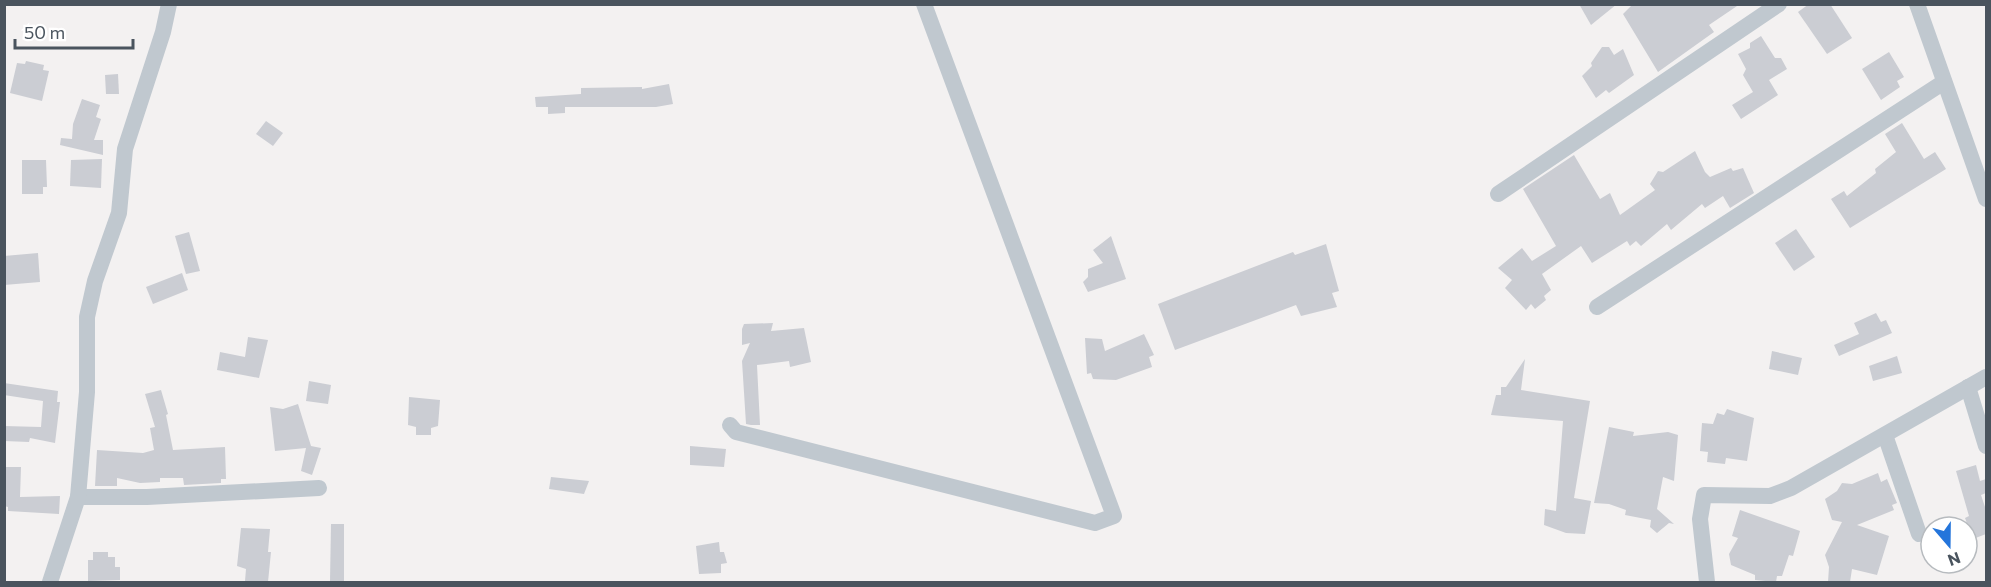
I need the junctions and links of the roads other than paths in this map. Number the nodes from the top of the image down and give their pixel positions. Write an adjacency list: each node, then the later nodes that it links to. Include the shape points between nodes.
1 (169, 4): 15 (street, via 125,149 119,213 94,281 87,317 87,392)
2 (924, 4): 11 (street, via 1114,516 1095,523 736,432)
3 (1779, 4): 6 (street)
4 (1917, 4): 5 (street)
5 (1944, 82): 7 (street); 8 (street)
6 (1498, 194)
7 (1986, 199)
8 (1597, 307)
9 (1986, 377): 10 (street)
10 (1968, 387): 12 (street); 13 (street)
11 (730, 425)
12 (1885, 435): 16 (street); 18 (street, via 1770,496 1704,495 1700,519)
13 (1986, 446)
14 (319, 488): 15 (street, via 147,498)
15 (78, 496): 17 (street)
16 (1918, 534)
17 (50, 582)
18 (1707, 582)

